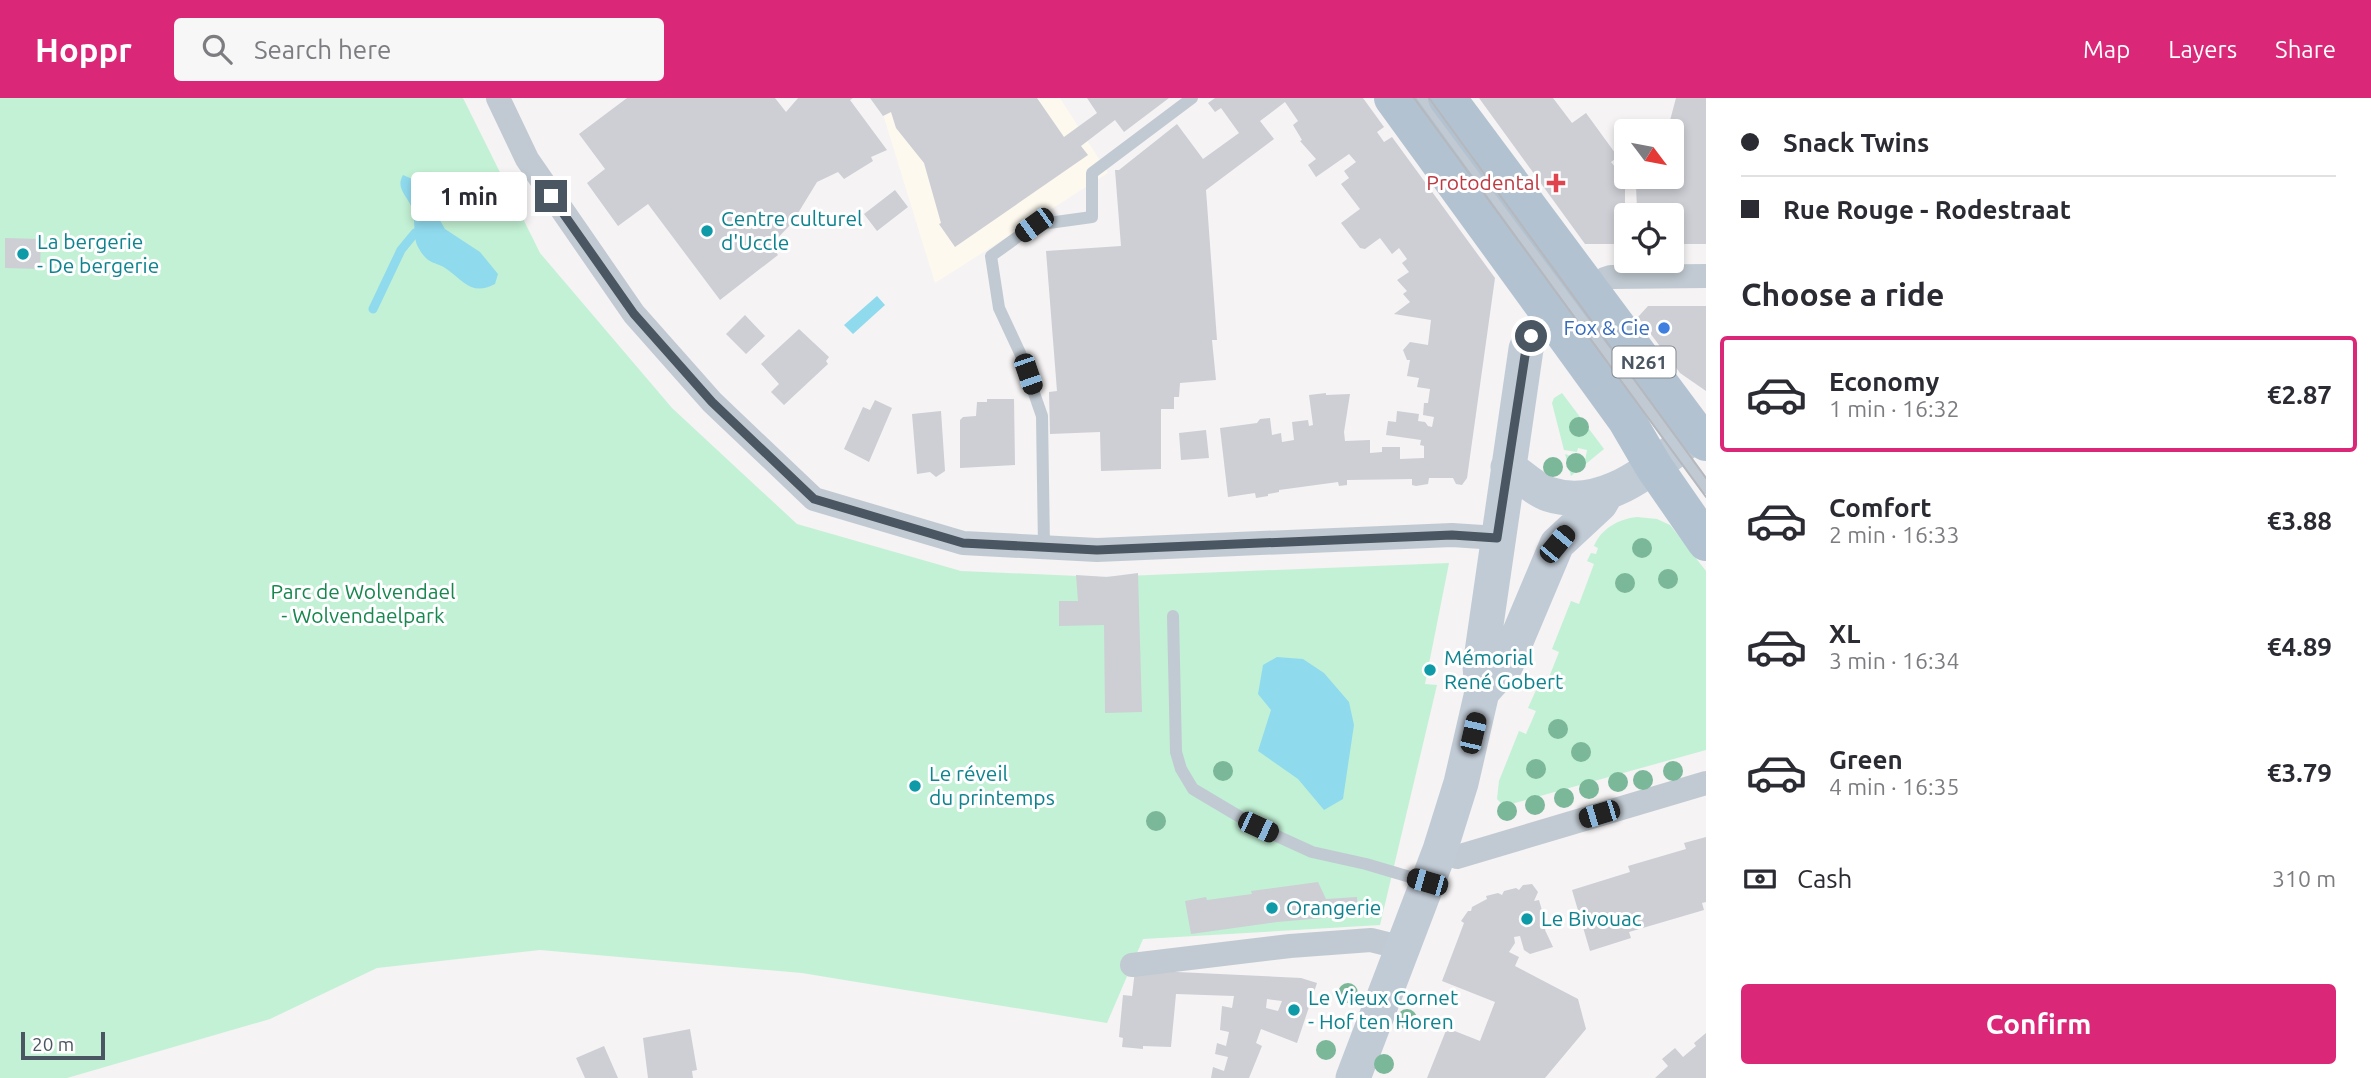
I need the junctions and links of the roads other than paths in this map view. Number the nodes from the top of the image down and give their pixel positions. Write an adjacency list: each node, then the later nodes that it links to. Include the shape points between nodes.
1 (498, 98): 14 (street, via 527,159 634,314 712,402 814,499 963,543)
2 (1192, 98): 14 (lane, via 1092,173 1092,217 1034,225 991,256 999,308 1042,416)
3 (1393, 98): 7 (main road, N261)
4 (1421, 98): 7 (lane)
5 (1447, 98): 7 (main road, N261)
6 (1706, 276): 7 (street, via 1611,277)
7 (1572, 304): 8 (main road, N261); 8 (main road, N261, via 1626,419); 9 (main road, via 1531,336)
8 (1683, 448): 10 (lane); 11 (main road); 13 (main road, N261)
9 (1508, 467): 11 (main road, via 1545,493 1569,499); 12 (main road)
10 (1706, 488)
11 (1606, 494): 16 (main road, via 1557,544 1506,665)
12 (1497, 538): 14 (street, via 1452,535 1097,550); 16 (main road, via 1480,666)
13 (1706, 542)
14 (1044, 547)
15 (1173, 616): 18 (lane, via 1176,752 1193,789 1312,852 1366,864)
16 (1482, 692): 18 (main road, via 1461,783)
17 (1706, 783): 18 (street)
18 (1434, 866): 19 (main road)
19 (1403, 948): 20 (street, via 1371,940); 21 (main road)
20 (1132, 965)
21 (1353, 1078)

